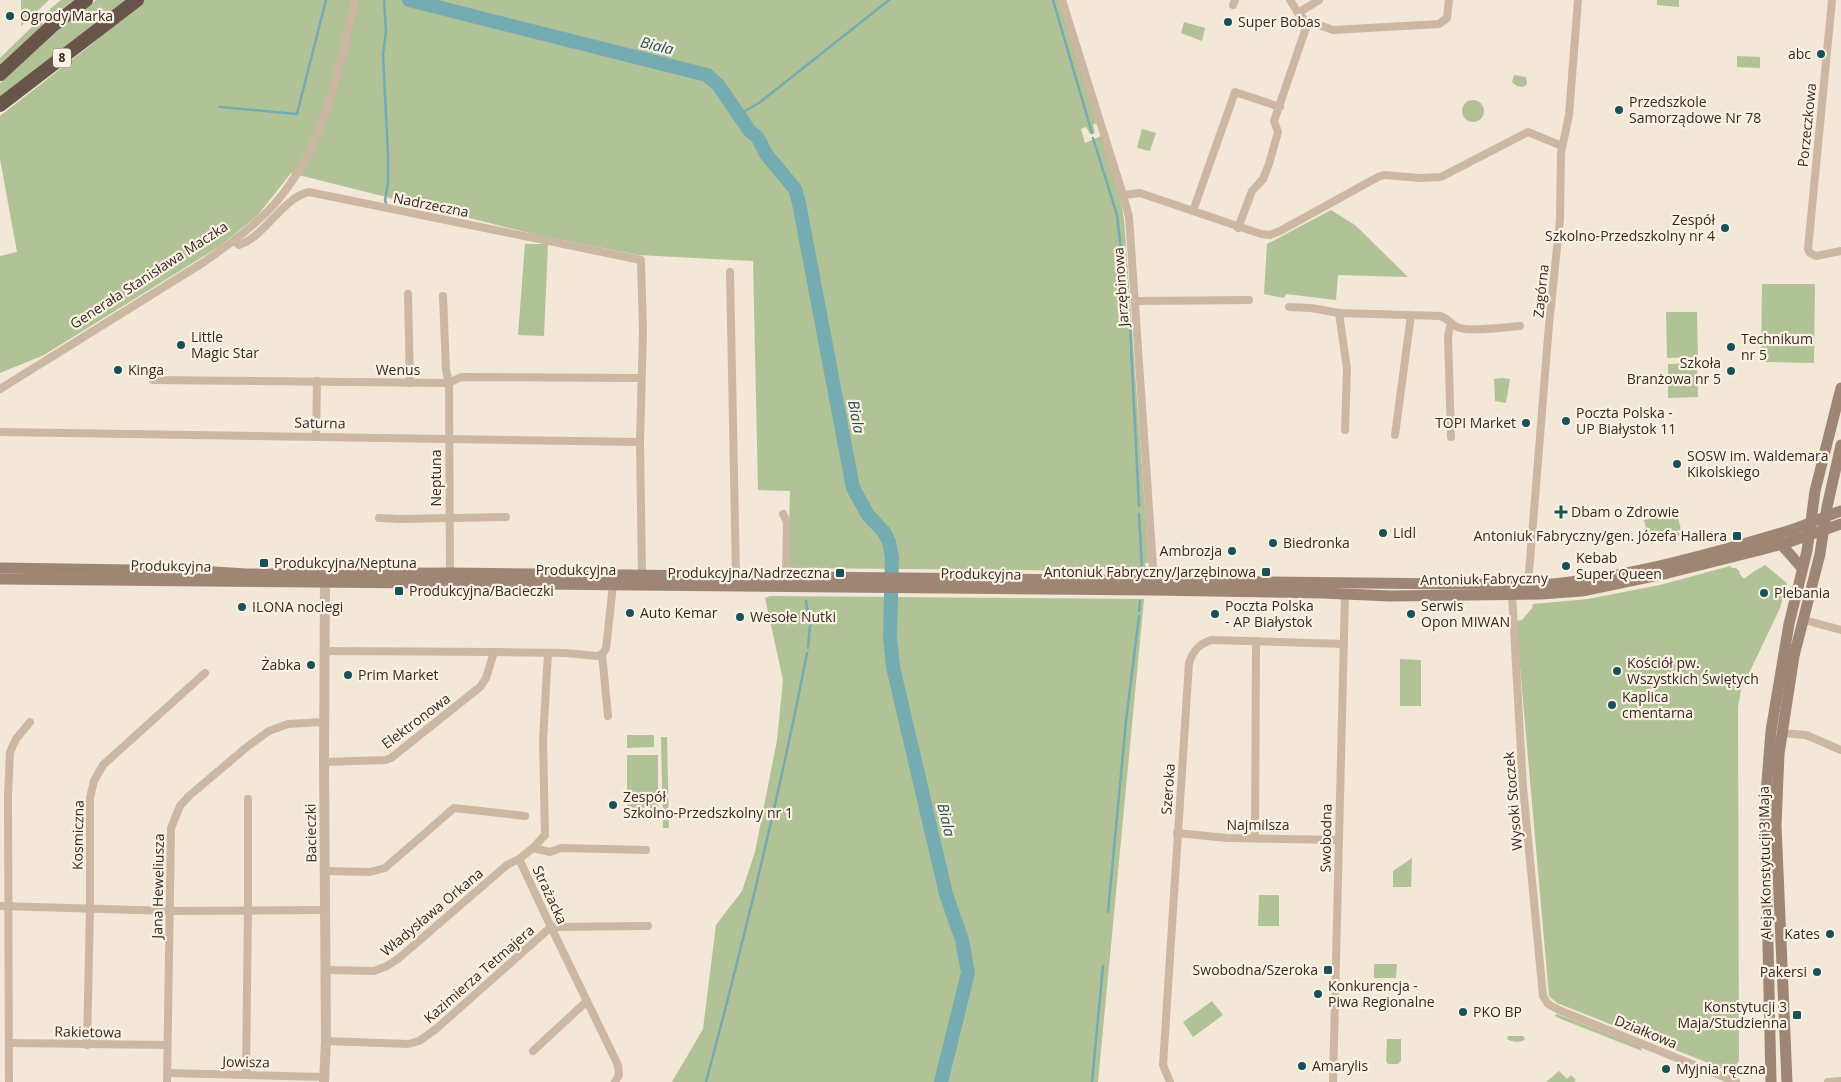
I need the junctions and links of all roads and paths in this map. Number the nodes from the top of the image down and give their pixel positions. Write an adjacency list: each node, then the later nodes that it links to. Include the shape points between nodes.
1 (86, 0): 12 (highway, 8)
2 (137, 0): 13 (highway, 8)
3 (355, 0): 19 (street, Generała Stanisława Maczka, via 318,134 281,195)
4 (1062, 0): 16 (street, Jarzębinowa)
5 (1290, 0): 10 (street)
6 (1319, 0): 10 (street)
7 (1449, 0): 11 (street, via 1447,18 1439,24 1333,30)
8 (1578, 0): 15 (street, Zagórna, via 1569,114)
9 (1832, 0): 20 (street, Porzeczkowa, via 1808,246 1810,253 1816,256)
10 (1298, 13): 11 (street)
11 (1308, 22): 14 (street)
12 (0, 74)
13 (0, 105)
14 (1280, 107): 17 (street, via 1235,92); 18 (street, via 1274,121 1277,140 1269,164 1252,191)
15 (1562, 146): 18 (street, via 1526,133 1441,177 1378,177 1275,234 1264,235); 73 (street, Zagórna, via 1560,219)
16 (1124, 195): 17 (street, via 1140,193); 25 (street, Jarzębinowa)
17 (1193, 211): 18 (street)
18 (1238, 228)
19 (234, 241): 31 (street, Nadrzeczna, via 239,245 245,243 292,201 309,192 641,260); 37 (street, Generała Stanisława Maczka)
20 (1841, 251)
21 (730, 272): 65 (street)
22 (408, 294): 34 (street)
23 (443, 296): 35 (street, Neptuna)
24 (1249, 300): 25 (street)
25 (1136, 301): 74 (street, Jarzębinowa)
26 (1289, 306): 27 (street)
27 (1339, 313): 28 (street); 38 (street, via 1347,369)
28 (1411, 315): 29 (street, via 1440,316); 41 (street)
29 (1451, 323): 30 (street, via 1466,329); 42 (street, via 1448,336)
30 (1520, 326)
31 (641, 378): 35 (street, Wenus, via 461,377); 44 (street)
32 (153, 380): 33 (street, Wenus)
33 (317, 381): 34 (street, Wenus); 40 (street)
34 (410, 382): 35 (street, Wenus)
35 (449, 383): 43 (street, Neptuna)
36 (1841, 388): 46 (main road, Aleja Konstytucji 3 Maja)
37 (0, 389)
38 (1345, 430)
39 (0, 432): 40 (street, Saturna)
40 (316, 436): 43 (street, Saturna)
41 (1395, 436)
42 (1451, 437)
43 (449, 438): 44 (street, Saturna); 55 (street, Neptuna)
44 (640, 442): 64 (street)
45 (1841, 445): 47 (main road, Aleja Konstytucji 3 Maja)
46 (1820, 467): 47 (main road); 56 (main road, Aleja Konstytucji 3 Maja)
47 (1834, 471): 48 (main road, Aleja Konstytucji 3 Maja)
48 (1831, 487): 49 (main road); 53 (main road, Aleja Konstytucji 3 Maja)
49 (1841, 496)
50 (1841, 512): 53 (main road)
51 (783, 514): 66 (street, via 787,522)
52 (506, 517): 55 (street)
53 (1826, 517): 56 (main road, Antoniuk Fabryczny); 58 (main road, Aleja Konstytucji 3 Maja)
54 (379, 518): 55 (street)
55 (448, 519): 68 (street, Neptuna)
56 (1810, 523): 59 (main road, Aleja Konstytucji 3 Maja); 61 (main road, Antoniuk Fabryczny)
57 (1841, 524): 58 (main road)
58 (1824, 529): 59 (main road, Antoniuk Fabryczny); 77 (main road, Aleja Konstytucji 3 Maja)
59 (1810, 536): 60 (main road, Antoniuk Fabryczny); 63 (main road, Aleja Konstytucji 3 Maja)
60 (1781, 544): 61 (main road, Antoniuk Fabryczny); 63 (main road)
61 (1758, 545): 73 (main road, Antoniuk Fabryczny, via 1627,573); 75 (main road, Antoniuk Fabryczny, via 1668,573 1582,591)
62 (0, 568): 67 (main road, Produkcyjna, via 198,571)
63 (1802, 568): 112 (main road, Aleja Konstytucji 3 Maja, via 1776,696 1765,807)
64 (642, 576): 65 (main road, Produkcyjna); 68 (main road, Produkcyjna)
65 (736, 576): 66 (main road, Produkcyjna)
66 (786, 577): 71 (main road, Produkcyjna)
67 (325, 578): 68 (main road, Produkcyjna, via 395,582); 69 (main road, Produkcyjna); 81 (street, Bacieczki)
68 (450, 578): 72 (main road, Produkcyjna)
69 (0, 579)
70 (1344, 582): 73 (main road, Antoniuk Fabryczny); 74 (main road, Antoniuk Fabryczny); 76 (main road)
71 (883, 583): 72 (main road, Produkcyjna); 74 (main road, Produkcyjna)
72 (612, 585): 84 (street, via 606,649)
73 (1528, 585)
74 (1153, 586): 76 (main road, Antoniuk Fabryczny)
75 (1512, 594): 76 (main road, Antoniuk Fabryczny); 111 (street, Wysoki Stoczek, via 1523,787 1541,988)
76 (1345, 595): 80 (street, Swobodna)
77 (1804, 620): 78 (street); 89 (main road, Aleja Konstytucji 3 Maja, via 1794,656)
78 (1841, 630)
79 (1256, 641): 80 (street, Szeroka); 94 (street, Szeroka, via 1211,640 1193,651 1189,663); 95 (street)
80 (1344, 644): 96 (street, Swobodna)
81 (326, 650): 82 (street); 88 (street, Bacieczki)
82 (494, 652): 83 (street); 91 (street, Elektronowa, via 480,687 391,758)
83 (548, 654): 84 (street); 97 (street, Strażacka, via 543,739 545,836)
84 (602, 654): 86 (street)
85 (205, 673): 103 (street, Kosmiczna, via 103,765 94,782 90,798)
86 (608, 716)
87 (30, 722): 102 (street, via 10,752)
88 (324, 722): 91 (street, Bacieczki); 106 (street, Jana Heweliusza, via 288,724 269,731 180,806 170,828)
89 (1782, 733): 90 (street, via 1806,736); 113 (main road, Aleja Konstytucji 3 Maja, via 1776,824)
90 (1841, 750)
91 (324, 762): 100 (street, Bacieczki)
92 (248, 799): 104 (street)
93 (525, 816): 100 (street, via 454,808 385,868 370,872)
94 (1177, 834): 95 (street, Najmilsza); 126 (street, Szeroka, via 1163,1065)
95 (1255, 838): 96 (street, Najmilsza)
96 (1338, 840): 127 (street, Swobodna)
97 (534, 848): 98 (street, via 550,852 561,848); 99 (street, Strażacka)
98 (646, 850)
99 (519, 859): 108 (street, Strażacka); 109 (street, Władysława Orkana, via 507,865 387,966 374,971)
100 (326, 871): 105 (street, Bacieczki)
101 (0, 906): 102 (street)
102 (9, 907): 103 (street); 115 (street)
103 (90, 908): 106 (street); 116 (street, Kosmiczna)
104 (248, 908): 105 (street); 106 (street); 120 (street)
105 (325, 910): 109 (street, Bacieczki)
106 (171, 911): 117 (street, Jana Heweliusza)
107 (648, 926): 108 (street, Kazimierza Tetmajera)
108 (550, 927): 110 (street, Strażacka); 114 (street, Kazimierza Tetmajera, via 436,1029 419,1040 408,1044)
109 (326, 970): 114 (street, Bacieczki)
110 (587, 1001): 118 (street); 125 (street, Strażacka, via 618,1065 619,1075)
111 (1548, 1004): 128 (street, Działkowa)
112 (1770, 1034): 113 (main road); 129 (main road, Aleja Konstytucji 3 Maja)
113 (1785, 1034): 130 (main road, Aleja Konstytucji 3 Maja)
114 (326, 1041): 121 (street, Bacieczki)
115 (9, 1043): 116 (street, Rakietowa); 123 (street)
116 (87, 1045): 117 (street, Rakietowa)
117 (167, 1045): 119 (street, Jana Heweliusza)
118 (534, 1051)
119 (168, 1073): 120 (street, Jowisza); 124 (street, Jana Heweliusza)
120 (246, 1074): 121 (street, Jowisza)
121 (324, 1079)
122 (1841, 1081): 131 (street)
123 (9, 1082)
124 (167, 1082)
125 (615, 1082)
126 (1170, 1082)
127 (1333, 1082)
128 (1736, 1082)
129 (1771, 1082)
130 (1787, 1082)
131 (1828, 1082)

